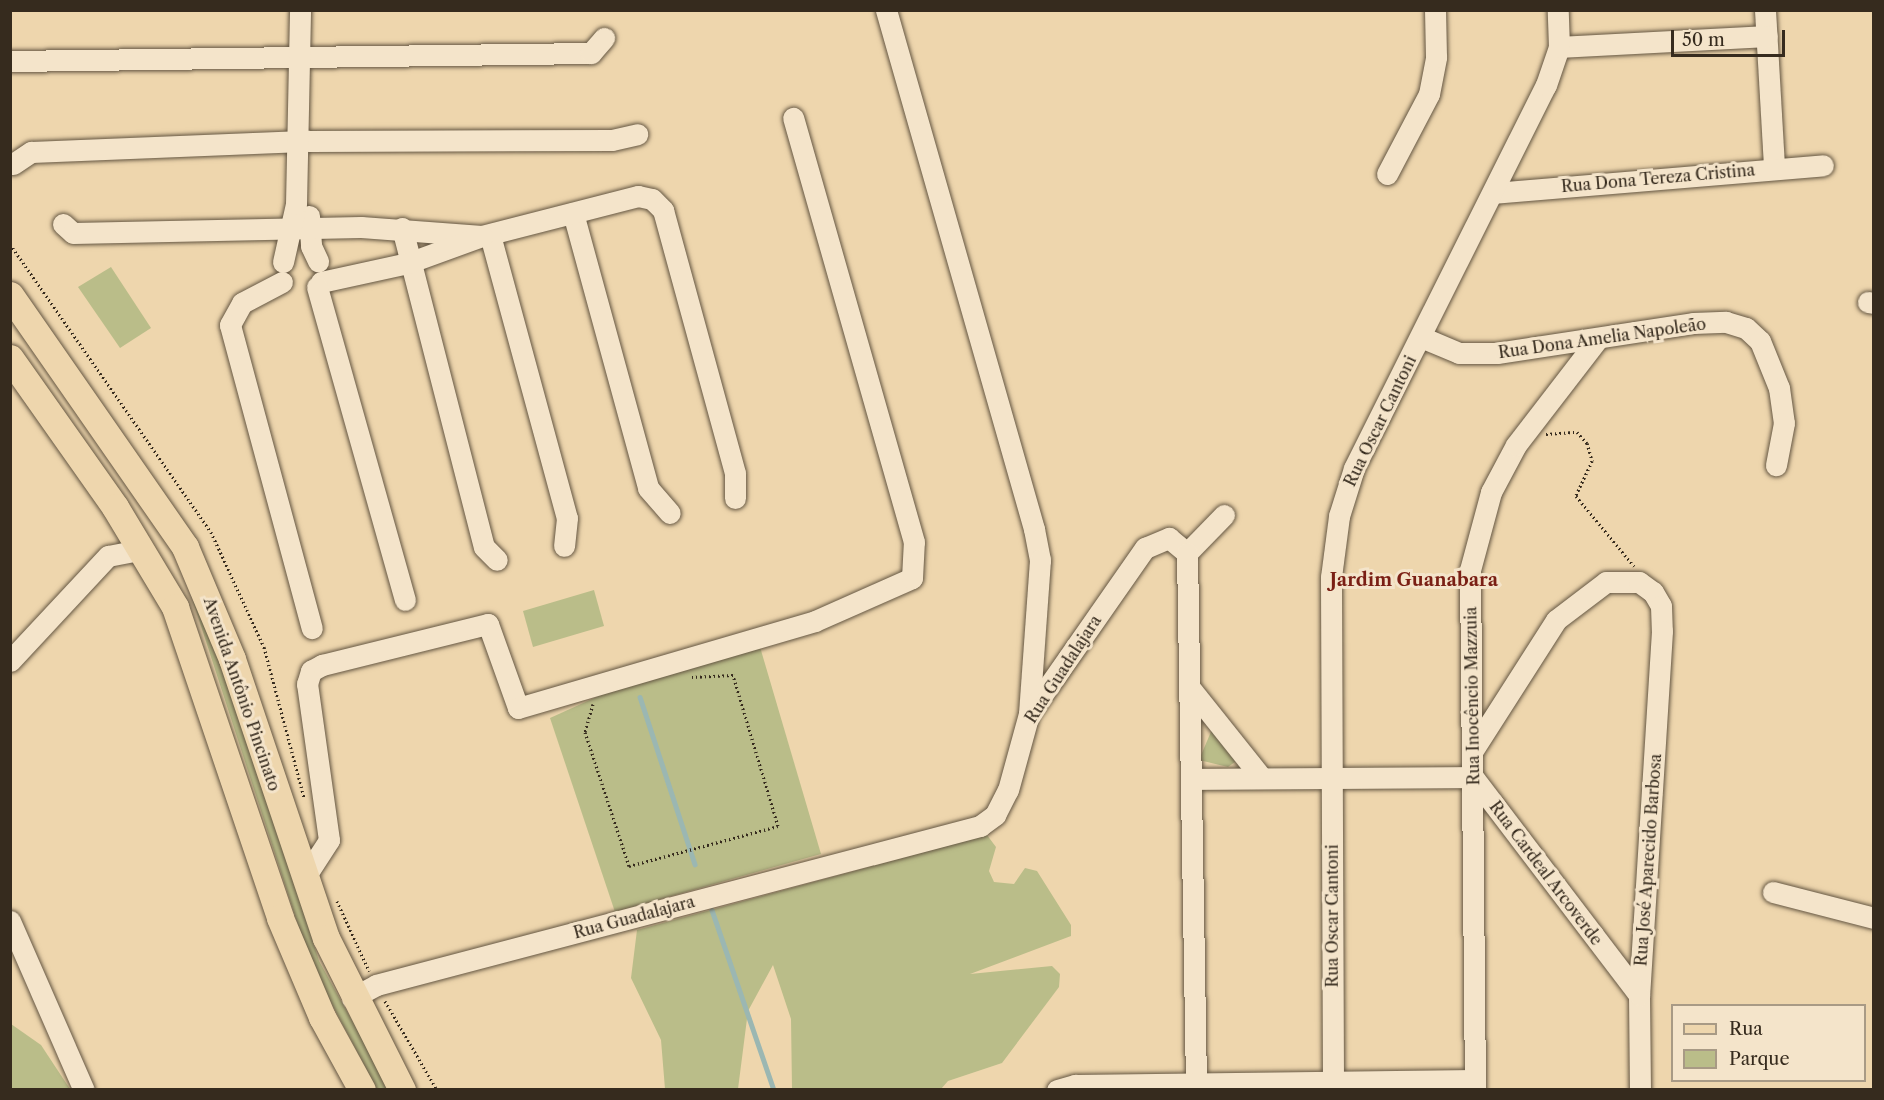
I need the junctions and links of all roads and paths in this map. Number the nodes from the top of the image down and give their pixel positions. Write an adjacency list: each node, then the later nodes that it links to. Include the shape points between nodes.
1 (300, 10): 10 (street)
2 (309, 10): 10 (street)
3 (886, 10): 52 (street, via 1034,529 1040,560)
4 (1436, 10): 18 (street, via 1436,57 1429,94)
5 (1558, 10): 9 (street, Rua Oscar Cantoni)
6 (1765, 10): 7 (street)
7 (1767, 36): 9 (street); 17 (street)
8 (604, 38): 10 (street, via 591,53)
9 (1559, 47): 19 (street, Rua Oscar Cantoni)
10 (304, 55): 11 (street); 14 (street)
11 (10, 61)
12 (793, 118): 50 (street, via 914,542 912,578 814,621)
13 (637, 134): 14 (street, via 612,140)
14 (303, 143): 15 (street, via 31,152); 22 (street); 24 (street, via 296,204)
15 (13, 164)
16 (1823, 165): 17 (street, Rua Dona Tereza Cristina)
17 (1774, 167): 19 (street, Rua Dona Tereza Cristina)
18 (1387, 174)
19 (1493, 193): 30 (street, Rua Oscar Cantoni)
20 (573, 213): 25 (street); 37 (street, via 638,196 652,199 663,210 735,473); 38 (street, via 648,488)
21 (63, 224): 24 (street, via 73,233)
22 (309, 228): 23 (street); 24 (street); 28 (street)
23 (402, 228): 25 (street); 26 (street)
24 (287, 232): 27 (street)
25 (486, 235): 26 (street); 40 (street, via 567,518)
26 (408, 263): 28 (street); 44 (street, via 484,547)
27 (282, 272): 28 (street, via 298,295); 28 (street, via 300,252); 47 (street, via 242,303 230,326)
28 (319, 277): 46 (street)
29 (10, 295): 35 (main road, Avenida Antônio Pincinato)
30 (1421, 337): 31 (street, Rua Dona Amelia Napoleão, via 1459,353); 55 (street, Rua Oscar Cantoni, via 1354,468 1339,516 1331,578)
31 (1597, 340): 33 (street, Rua Inocêncio Mazzuia); 36 (street, Rua Dona Amelia Napoleão, via 1693,323 1726,321 1746,328 1760,341 1779,388 1784,423)
32 (10, 358): 34 (main road, Avenida Antônio Pincinato)
33 (1531, 425): 45 (path, via 1543,434 1577,432 1587,443 1592,461 1576,496 1632,557); 53 (street, Rua Inocêncio Mazzuia, via 1491,492 1470,570)
34 (62, 430): 35 (main road, via 96,449); 42 (main road, Avenida Antônio Pincinato)
35 (113, 440): 41 (main road, Avenida Antônio Pincinato)
36 (1776, 465)
37 (735, 498)
38 (670, 513)
39 (1224, 515): 43 (street)
40 (564, 546)
41 (184, 547): 42 (main road); 58 (main road, Avenida Antônio Pincinato, via 232,659)
42 (140, 550): 48 (street, via 108,556); 71 (main road, Avenida Antônio Pincinato, via 175,607 280,918 322,1017)
43 (1187, 552): 51 (street); 52 (street, Rua Guadalajara, via 1169,538 1145,548)
44 (497, 560)
45 (1639, 582): 53 (street, via 1606,582 1556,621); 64 (street, Rua José Aparecido Barbosa, via 1661,606 1662,631)
46 (405, 600)
47 (312, 628)
48 (10, 661)
49 (680, 678): 50 (path, via 733,675 778,826 629,866 585,732)
50 (599, 684): 58 (street, via 518,708 488,624 311,671 310,717 329,840)
51 (1190, 688): 54 (street); 57 (street)
52 (1029, 714): 63 (street, Rua Guadalajara, via 1008,790 995,815 980,826)
53 (1473, 750): 56 (street, Rua Inocêncio Mazzuia)
54 (1261, 777): 55 (street); 57 (street)
55 (1332, 777): 56 (street); 66 (street, Rua Oscar Cantoni)
56 (1473, 777): 64 (street, Rua Cardeal Arcoverde); 68 (street, Rua Inocêncio Mazzuia)
57 (1191, 779): 67 (street)
58 (305, 877): 65 (main road, Avenida Antônio Pincinato)
59 (1773, 892): 60 (street)
60 (1874, 918)
61 (10, 921): 70 (street)
62 (356, 948): 63 (path)
63 (376, 985): 65 (street, Rua Guadalajara); 73 (path)
64 (1639, 995): 74 (street, Rua José Aparecido Barbosa)
65 (352, 998): 72 (main road, Avenida Antônio Pincinato)
66 (1333, 1080): 67 (street); 68 (street)
67 (1196, 1082): 69 (street)
68 (1475, 1085)
69 (1066, 1087)
70 (84, 1089)
71 (362, 1089)
72 (402, 1089)
73 (437, 1089)
74 (1640, 1089)

